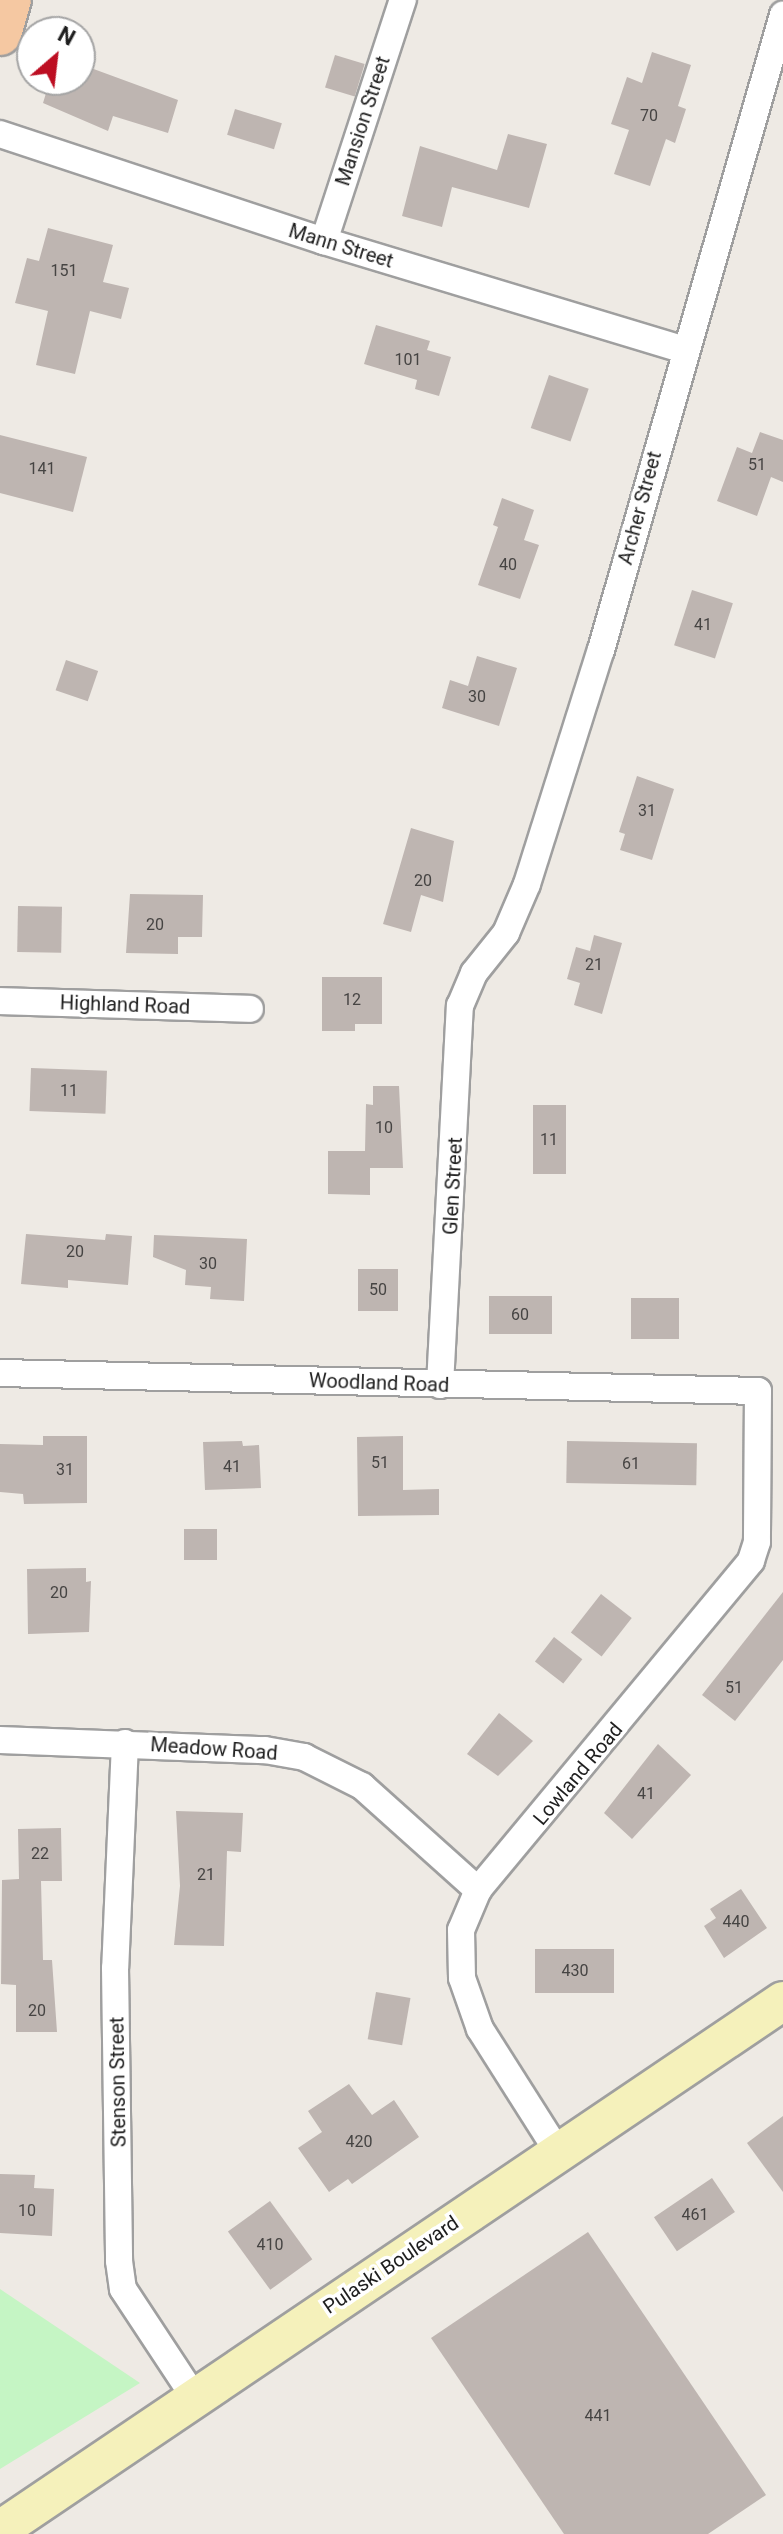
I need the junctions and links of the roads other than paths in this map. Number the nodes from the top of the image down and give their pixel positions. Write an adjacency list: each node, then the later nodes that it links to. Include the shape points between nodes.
1 (10, 0): 4 (main road)
2 (403, 0): 6 (street, Mansion Street)
3 (783, 15): 7 (street, Archer Street, via 723,234)
4 (0, 34)
5 (0, 134): 6 (street, Mann Street)
6 (324, 241): 7 (street, Mann Street)
7 (684, 350): 8 (street, Archer Street, via 601,650 522,899 506,933)
8 (465, 987): 12 (street, Glen Street, via 457,1026 456,1142)
9 (0, 1001): 10 (street, Highland Road)
10 (250, 1009)
11 (0, 1373): 12 (street, Woodland Road)
12 (440, 1385): 13 (street, Woodland Road)
13 (758, 1391): 16 (street, Lowland Road, via 757,1542 751,1561)
14 (0, 1740): 15 (street, Meadow Road)
15 (125, 1743): 16 (street, Meadow Road, via 265,1750 334,1768 362,1786); 19 (street, Stenson Street, via 115,1968 119,2261 123,2289)
16 (478, 1890): 18 (street, Lowland Road, via 461,1930 466,1990 480,2029)
17 (783, 2001): 18 (main road, Pulaski Boulevard)
18 (558, 2152): 19 (main road, Pulaski Boulevard)
19 (195, 2398): 20 (main road, Pulaski Boulevard)
20 (0, 2530)

